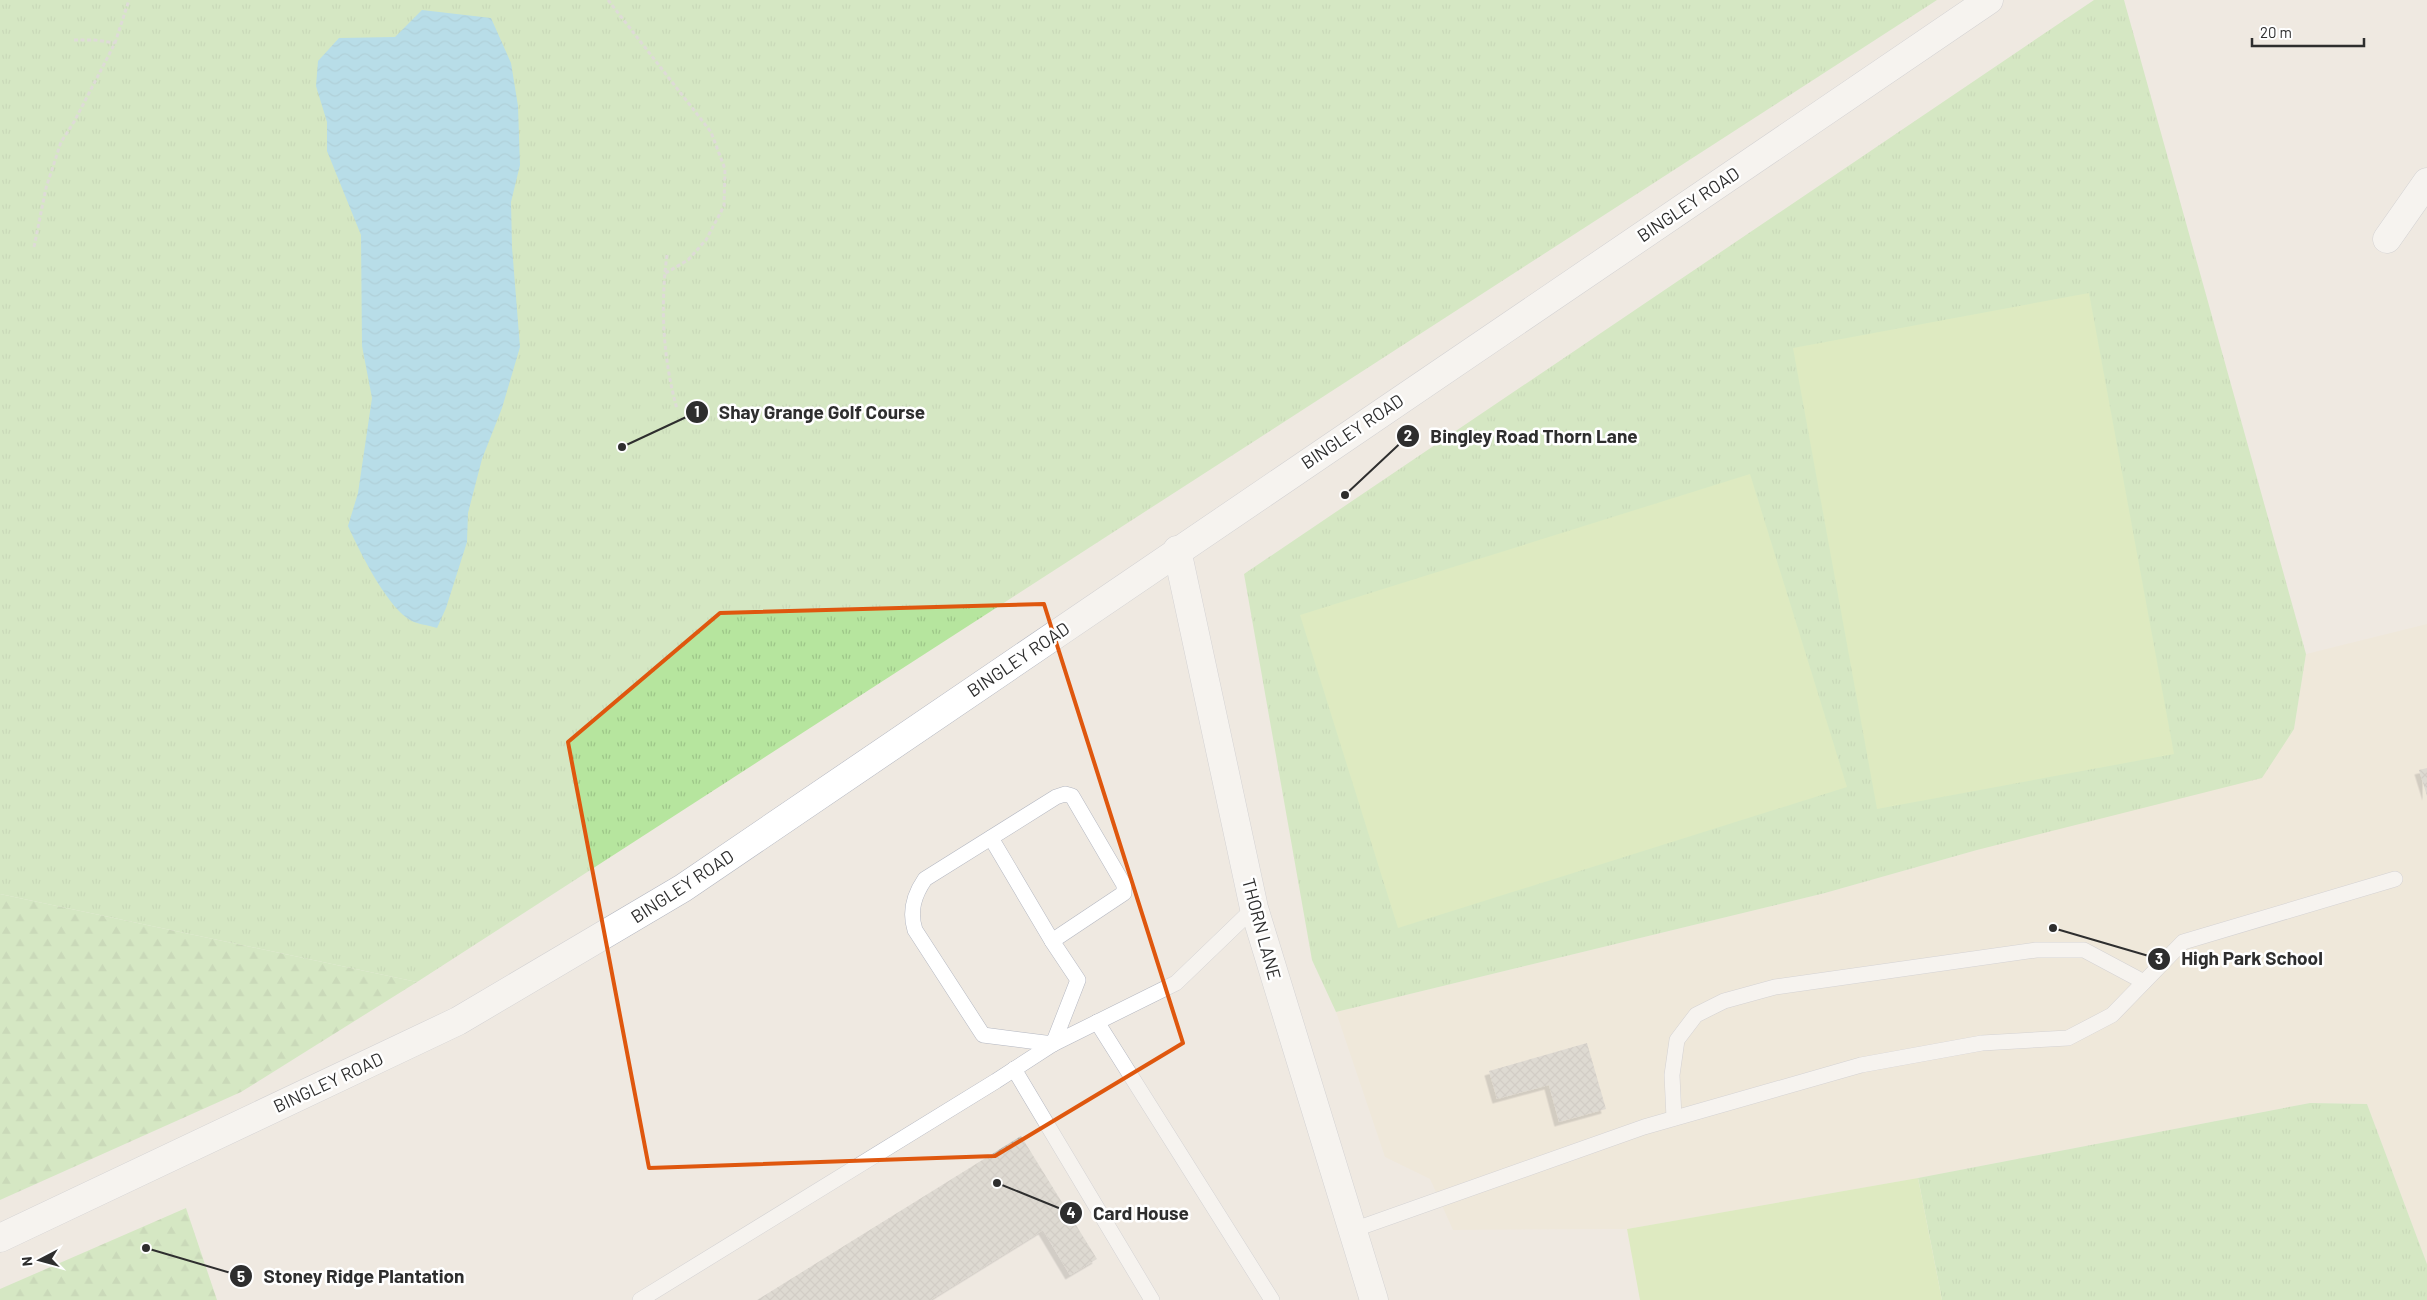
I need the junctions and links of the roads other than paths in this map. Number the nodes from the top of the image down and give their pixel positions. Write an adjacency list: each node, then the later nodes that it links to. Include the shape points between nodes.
1 (1988, 0): 4 (main road, BINGLEY ROAD)
2 (2427, 182): 3 (main road)
3 (2387, 239)
4 (1177, 550): 7 (main road, THORN LANE); 15 (main road, BINGLEY ROAD, via 683,888 458,1021)
5 (991, 838): 8 (lane); 8 (lane, via 1056,797 1072,796 1124,885 1124,893); 11 (lane, via 925,879 916,892 913,924 982,1035)
6 (2395, 879): 9 (lane, via 2182,942)
7 (1254, 908): 10 (lane, via 1176,984); 14 (main road, THORN LANE)
8 (1052, 941): 11 (lane, via 1078,980)
9 (2144, 982): 13 (lane, via 2112,1015 2068,1038 1982,1044 1861,1065); 13 (lane, via 2084,950 2036,950 1775,987 1724,1001 1696,1015 1677,1040 1672,1075)
10 (1097, 1022): 11 (lane); 18 (lane)
11 (1053, 1044): 12 (lane)
12 (1014, 1069): 16 (lane); 17 (lane)
13 (1674, 1118): 14 (lane)
14 (1353, 1230): 19 (main road, THORN LANE)
15 (0, 1238)
16 (640, 1300)
17 (1152, 1300)
18 (1272, 1300)
19 (1374, 1300)

